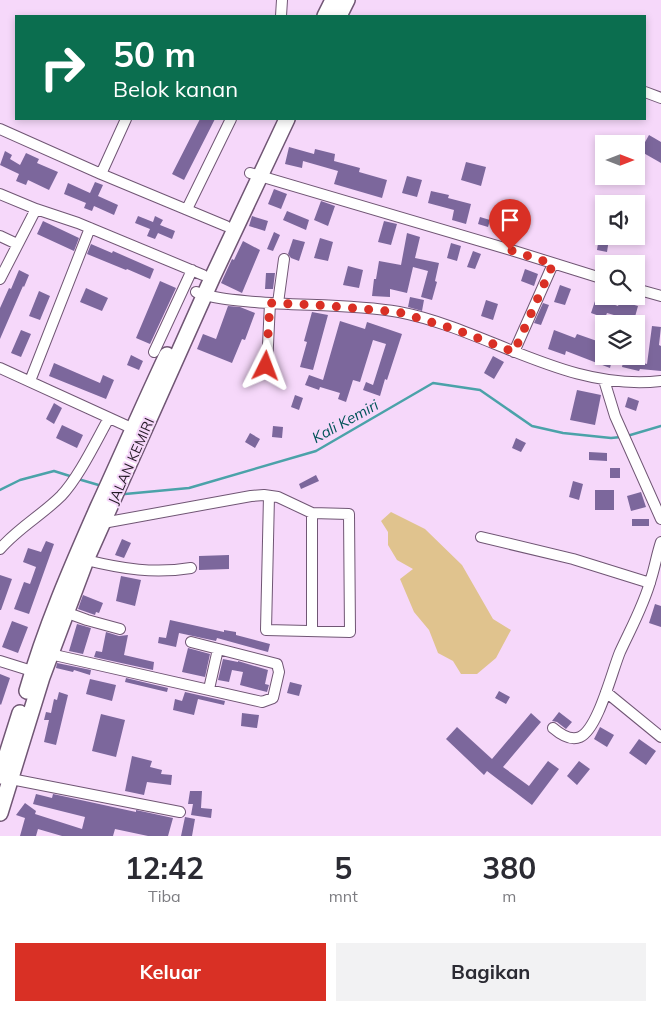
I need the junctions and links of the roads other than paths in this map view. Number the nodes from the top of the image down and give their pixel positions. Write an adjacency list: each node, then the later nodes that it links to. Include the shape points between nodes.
1 (282, 0): 4 (street)
2 (333, 0): 5 (highway)
3 (347, 0): 6 (highway)
4 (281, 15)
5 (326, 15)
6 (340, 15)
7 (646, 92): 8 (street)
8 (661, 98)
9 (126, 120): 14 (street)
10 (231, 120): 18 (street)
11 (276, 120): 15 (highway, JALAN KEMIRI)
12 (286, 120): 15 (highway, JALAN KEMIRI)
13 (0, 129): 14 (street)
14 (101, 174): 18 (street)
15 (255, 175): 19 (highway, JALAN KEMIRI); 24 (street); 29 (highway, JALAN KEMIRI)
16 (0, 194): 17 (street)
17 (36, 209): 20 (street); 22 (street)
18 (187, 209): 19 (street)
19 (226, 226): 25 (highway, JALAN KEMIRI)
20 (90, 228): 25 (street); 38 (street)
21 (0, 236): 22 (street)
22 (17, 244): 27 (street)
23 (284, 259): 31 (street)
24 (553, 264): 26 (street); 33 (street)
25 (198, 272): 29 (highway, JALAN KEMIRI); 32 (street)
26 (595, 276)
27 (0, 279)
28 (645, 292): 30 (street)
29 (200, 294): 31 (street); 40 (highway, JALAN KEMIRI)
30 (661, 296)
31 (274, 303): 33 (street, via 398,312); 34 (street)
32 (154, 352)
33 (514, 352): 36 (street, via 544,364)
34 (266, 366)
35 (0, 368): 38 (street)
36 (604, 380): 37 (street); 44 (street, via 620,428)
37 (661, 380)
38 (30, 381): 39 (street)
39 (109, 418): 40 (street); 47 (street, via 66,490)
40 (138, 431): 43 (highway, JALAN KEMIRI)
41 (268, 496): 42 (street, via 278,497); 43 (street); 53 (street, via 266,630)
42 (312, 513): 53 (street); 53 (street, via 349,514 350,632)
43 (102, 516): 48 (highway, JALAN KEMIRI); 58 (highway, JALAN KEMIRI, via 61,593)
44 (661, 519)
45 (481, 537): 50 (street, via 573,559)
46 (661, 542): 50 (street)
47 (0, 549)
48 (86, 560): 49 (street, via 139,570); 51 (highway, JALAN KEMIRI)
49 (191, 568)
50 (650, 583): 60 (street)
51 (65, 612): 52 (street); 56 (highway, JALAN KEMIRI)
52 (120, 629)
53 (312, 631)
54 (191, 642): 55 (street)
55 (218, 649): 59 (street); 59 (street, via 276,664 278,679 273,698 262,702)
56 (50, 654): 59 (street); 64 (highway, JALAN KEMIRI)
57 (0, 660): 58 (street)
58 (32, 671): 63 (highway, JALAN KEMIRI)
59 (209, 689)
60 (606, 692): 61 (street, via 586,733 579,738 559,734); 62 (street)
61 (553, 728)
62 (661, 737)
63 (2, 760): 64 (highway, JALAN KEMIRI)
64 (5, 778): 65 (street); 66 (highway, JALAN KEMIRI)
65 (180, 812)
66 (0, 813)

